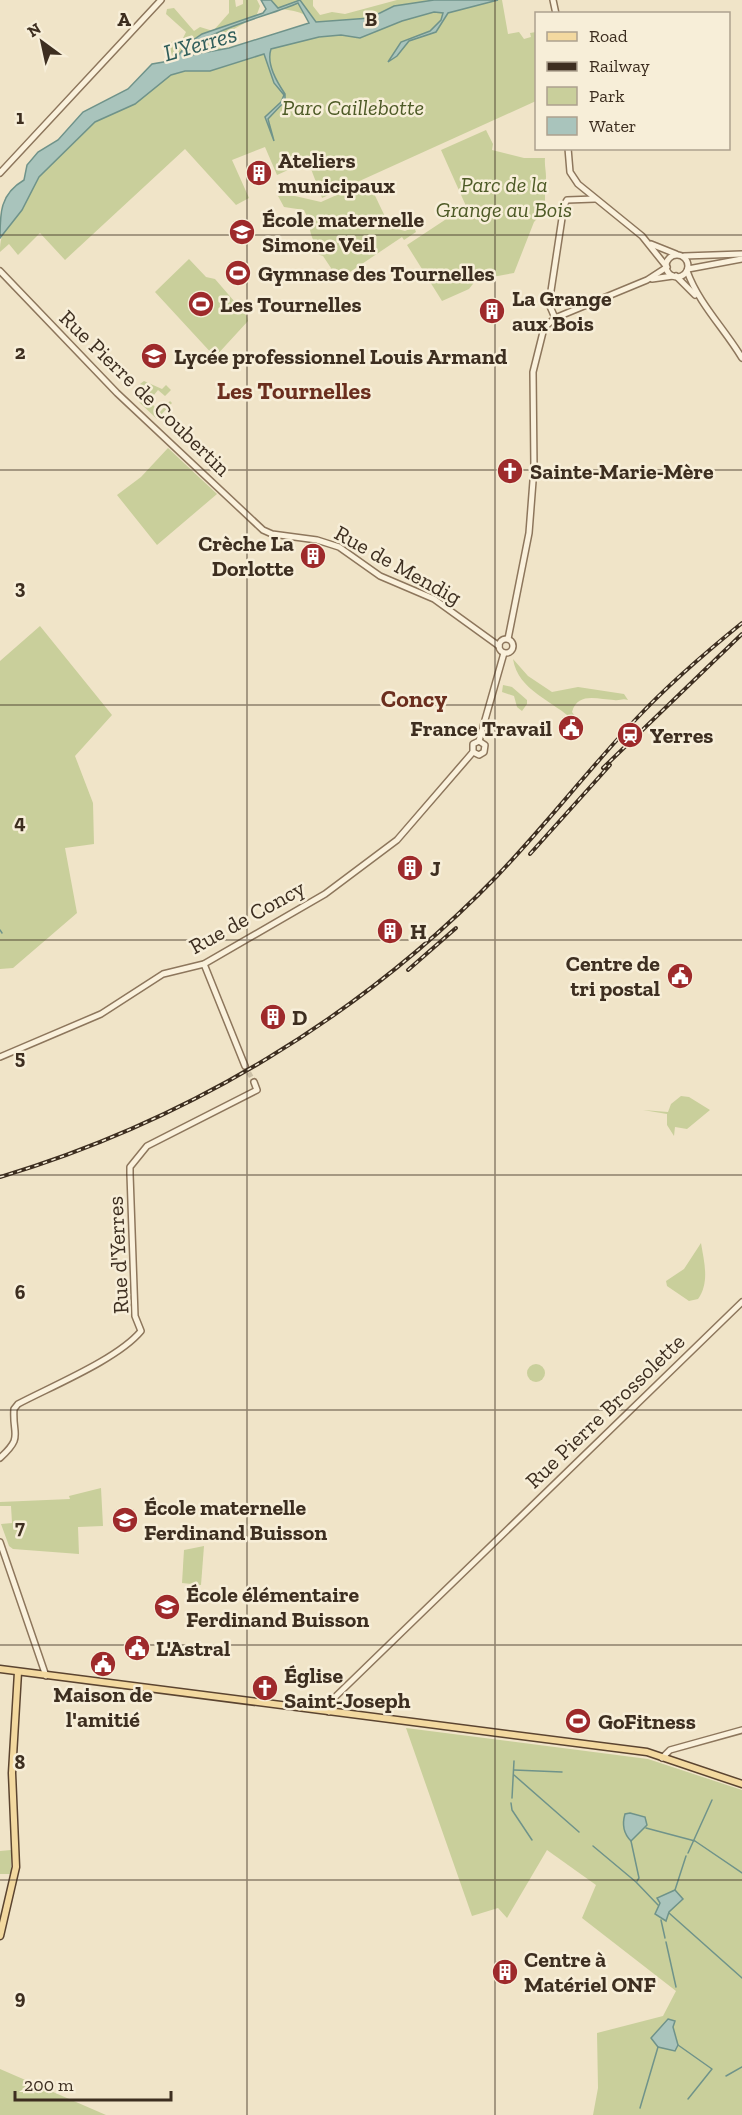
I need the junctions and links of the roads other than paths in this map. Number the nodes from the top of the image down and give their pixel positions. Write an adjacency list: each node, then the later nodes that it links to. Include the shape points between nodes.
1 (161, 0): 3 (street)
2 (568, 150): 4 (street, via 570,172)
3 (0, 173)
4 (595, 199): 5 (street); 15 (street, Rue de Concy, via 567,200 564,205 549,304)
5 (650, 243): 7 (street); 9 (street)
6 (742, 254): 7 (street)
7 (680, 255): 9 (street, via 669,259); 10 (street, via 688,261)
8 (742, 259): 10 (street)
9 (667, 266): 12 (street); 13 (street)
10 (688, 270): 12 (street); 14 (street)
11 (0, 271): 17 (street, Rue Pierre de Coubertin, via 151,425 263,530)
12 (675, 276): 13 (street); 14 (street)
13 (647, 280): 15 (street)
14 (697, 296): 16 (street)
15 (552, 320): 18 (street, Rue de Concy, via 543,332 533,372 531,510)
16 (742, 358)
17 (272, 534): 19 (street, Rue de Mendig, via 339,547 380,576 434,599)
18 (508, 639): 19 (street, via 501,640); 20 (street, Rue de Concy, via 513,648)
19 (499, 646): 20 (street)
20 (504, 653): 21 (street, Rue de Concy)
21 (479, 741): 22 (street, Rue de Concy, via 473,744); 22 (street, Rue de Concy, via 485,745 484,752)
22 (473, 752): 23 (street, Rue de Concy, via 390,846 325,894)
23 (204, 964): 24 (street, Rue de Concy, via 164,974 101,1014); 25 (street)
24 (0, 1057)
25 (245, 1066)
26 (254, 1082): 28 (street, Rue d'Yerres, via 257,1090 156,1140 139,1153 129,1174 135,1316 141,1331 98,1362 18,1404 14,1409 14,1446)
27 (742, 1302): 33 (street, Rue Pierre Brossolette, via 333,1699)
28 (0, 1458)
29 (0, 1542): 32 (street)
30 (0, 1670): 31 (main road)
31 (18, 1672): 32 (main road); 37 (main road, via 12,1773 16,1867)
32 (46, 1676): 33 (main road)
33 (329, 1712): 35 (main road, via 647,1752)
34 (742, 1730): 35 (street, via 670,1750)
35 (662, 1758): 36 (main road)
36 (742, 1784)
37 (0, 1936)

